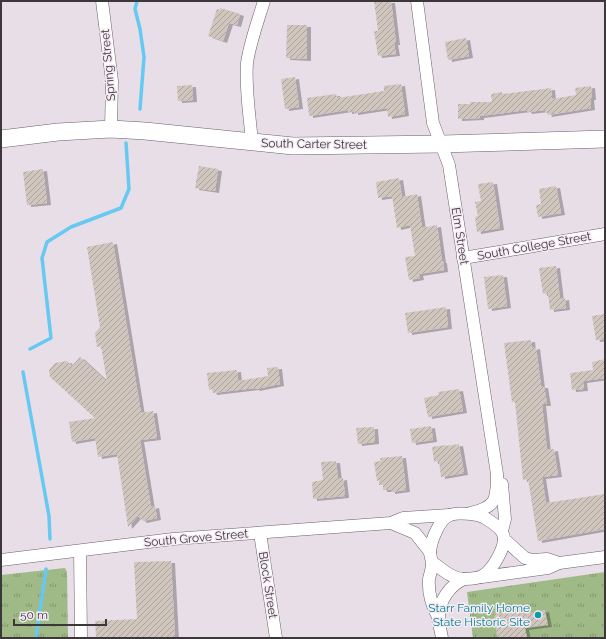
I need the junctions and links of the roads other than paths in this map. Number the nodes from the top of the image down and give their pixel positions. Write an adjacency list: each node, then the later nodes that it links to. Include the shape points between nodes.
1 (102, 1): 4 (street, Spring Street, via 112,81)
2 (264, 1): 7 (street, via 247,63)
3 (417, 1): 8 (street, Elm Street, via 433,123)
4 (110, 129): 5 (street, South Carter Street); 7 (street, South Carter Street, via 144,130)
5 (1, 139)
6 (605, 139): 8 (street, South Carter Street)
7 (252, 143): 8 (street, South Carter Street, via 314,147)
8 (442, 144): 10 (street, Elm Street, via 449,165)
9 (605, 234): 10 (street, South College Street)
10 (463, 258): 11 (street, Elm Street)
11 (497, 474): 12 (street, Elm Street, via 497,493 492,503 485,509); 16 (street, Elm Street, via 502,484 505,519)
12 (470, 513): 13 (street); 16 (street, via 487,519)
13 (449, 515): 14 (street, South Grove Street, via 403,518); 18 (street, via 436,530)
14 (391, 523): 15 (street, South Grove Street); 18 (street, South Grove Street, via 415,533)
15 (260, 533): 17 (street, South Grove Street, via 160,540); 26 (street, Block Street)
16 (503, 535): 21 (street, via 525,558 547,559); 22 (street, via 497,559)
17 (80, 551): 20 (street, South Grove Street); 25 (street)
18 (431, 557): 23 (street, via 448,573); 24 (street, via 429,580 432,606)
19 (605, 557): 21 (street)
20 (1, 560)
21 (559, 563): 22 (street, via 548,568)
22 (482, 577): 23 (street)
23 (464, 579): 24 (street, via 454,585 446,595)
24 (438, 616): 27 (street)
25 (81, 638)
26 (276, 638)
27 (442, 638)

